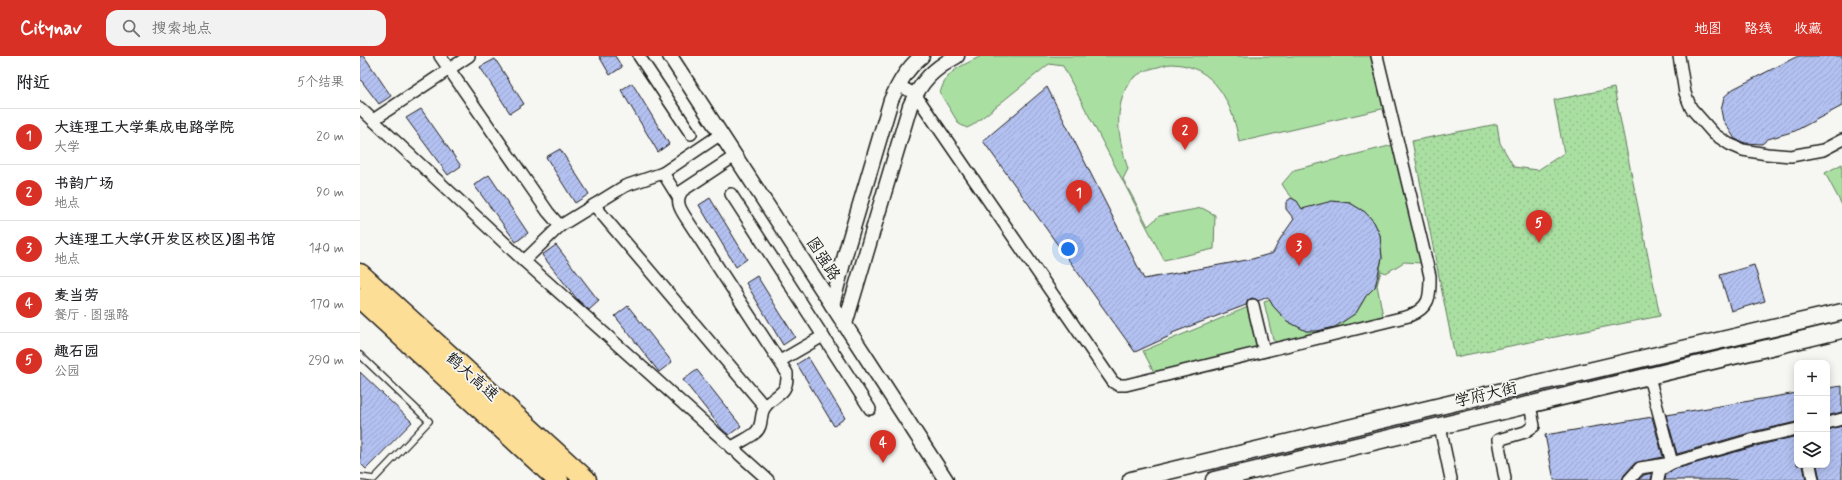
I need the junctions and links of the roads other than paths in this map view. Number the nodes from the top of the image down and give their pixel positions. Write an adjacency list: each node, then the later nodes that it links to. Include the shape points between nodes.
1 (440, 56): 9 (street)
2 (469, 56): 9 (street)
3 (639, 56): 14 (street)
4 (670, 56): 15 (street, 图强路)
5 (922, 56): 10 (street, via 910,67)
6 (957, 56): 11 (street, via 942,64 929,76)
7 (1376, 56): 32 (street, via 1430,276 1427,303 1420,311 1408,316)
8 (1679, 56): 16 (street, via 1685,93 1691,108 1710,130 1729,144 1755,152 1791,156 1823,150)
9 (448, 69): 13 (street); 22 (street)
10 (898, 85): 11 (street); 26 (street, via 891,100)
11 (916, 94): 29 (street, via 904,124); 32 (street, via 1118,386)
12 (360, 108): 13 (street)
13 (373, 120): 23 (street)
14 (691, 134)
15 (721, 134): 17 (street, 图强路); 18 (street)
16 (1842, 140)
17 (735, 156): 20 (street, via 682,191); 26 (street, 图强路)
18 (663, 173): 20 (street); 21 (street, via 625,186)
19 (731, 194): 31 (street)
20 (678, 197): 34 (street, via 679,206 686,218)
21 (594, 205): 22 (street); 37 (street)
22 (560, 226): 23 (street)
23 (524, 261): 43 (street)
24 (360, 274): 50 (highway, 鹤大高速)
25 (360, 298): 49 (highway, 鹤大高速)
26 (832, 305): 29 (street, 图强路)
27 (1253, 305): 32 (street)
28 (1842, 312): 53 (main road, 学府大街)
29 (845, 324): 52 (street, 图强路)
30 (1842, 330): 35 (main road, 学府大街)
31 (823, 336): 34 (street); 38 (street)
32 (1264, 351)
33 (360, 356): 46 (lane, via 429,421 374,479)
34 (780, 361): 37 (street, via 787,373 786,387)
35 (1649, 377): 36 (main road, 学府大街); 44 (street)
36 (1530, 405): 41 (main road, 学府大街); 48 (street, via 1534,426 1526,432 1498,440)
37 (765, 407): 43 (street, via 757,432)
38 (870, 409)
39 (1842, 419): 40 (street)
40 (1830, 422)
41 (1440, 427): 47 (street); 54 (main road, 学府大街)
42 (1794, 430): 44 (street)
43 (731, 448): 51 (street)
44 (1672, 463): 55 (street, via 1640,468); 56 (street, via 1660,470)
45 (1811, 468): 57 (street)
46 (360, 477)
47 (1451, 479)
48 (1505, 479)
49 (558, 480)
50 (586, 480)
51 (768, 480)
52 (946, 480)
53 (1131, 480)
54 (1214, 480)
55 (1629, 480)
56 (1658, 480)
57 (1813, 480)

